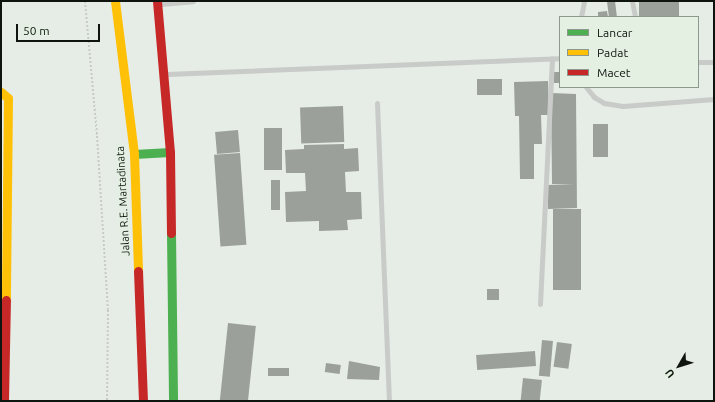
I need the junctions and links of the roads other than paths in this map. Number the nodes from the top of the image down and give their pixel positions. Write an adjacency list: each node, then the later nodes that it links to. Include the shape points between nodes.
1 (115, 1): 18 (main road, Jalan R.E. Martadinata)
2 (193, 1): 5 (lane)
3 (584, 1): 6 (lane)
4 (632, 1): 7 (lane)
5 (157, 3): 12 (main road)
6 (581, 16)
7 (634, 16)
8 (552, 58): 9 (lane); 12 (lane); 19 (lane)
9 (559, 58)
10 (699, 62): 11 (lane)
11 (714, 62)
12 (164, 74): 17 (main road)
13 (587, 88): 15 (lane, via 594,97 604,103 623,106)
14 (1, 92): 20 (main road, via 8,98 9,188)
15 (714, 99)
16 (378, 103): 23 (lane)
17 (170, 152): 18 (main road); 22 (main road)
18 (134, 154): 21 (main road, Jalan R.E. Martadinata)
19 (540, 304)
20 (4, 401)
21 (143, 401)
22 (173, 401)
23 (389, 401)

